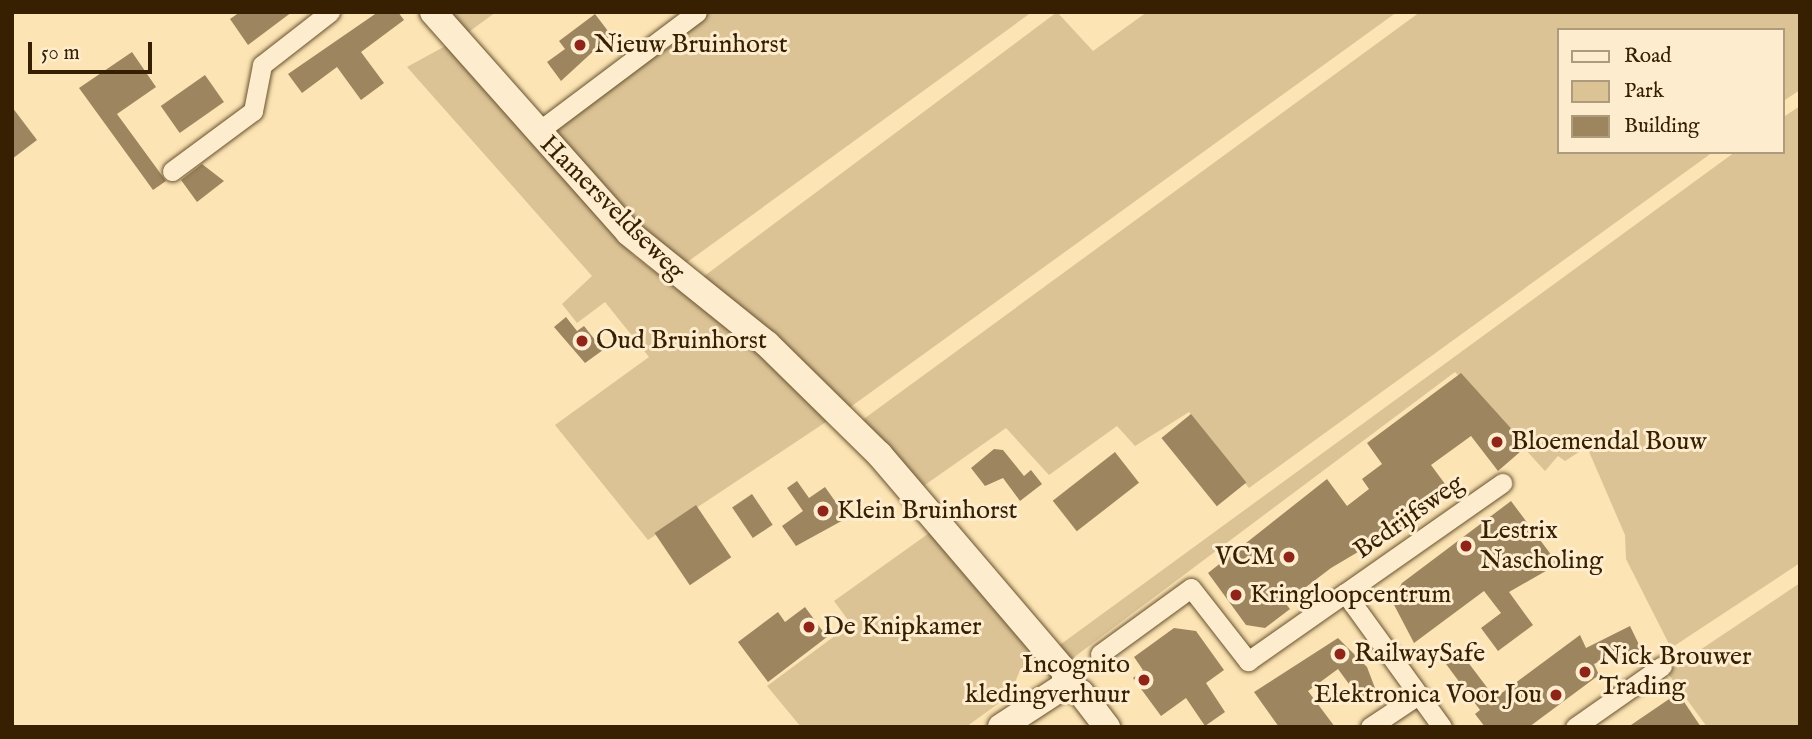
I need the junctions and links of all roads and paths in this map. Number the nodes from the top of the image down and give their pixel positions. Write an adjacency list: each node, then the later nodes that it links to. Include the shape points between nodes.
1 (330, 12): 5 (street, via 262,65 256,104 246,118)
2 (433, 12): 4 (street, Hamersveldseweg)
3 (697, 12): 4 (street)
4 (537, 133): 10 (street, Hamersveldseweg, via 644,248 767,344 844,417 1066,673)
5 (172, 171)
6 (1502, 483): 7 (street, Bedrijfsweg)
7 (1345, 593): 8 (street, Bedrijfsweg, via 1248,661 1191,587); 11 (street, Bedrijfsweg)
8 (1100, 654)
9 (1662, 666): 16 (street)
10 (1064, 686): 13 (street); 14 (street, via 1081,693)
11 (1418, 695): 12 (street, Bedrijfsweg); 15 (street)
12 (1432, 723)
13 (1000, 727)
14 (1107, 727)
15 (1370, 727)
16 (1574, 727)

